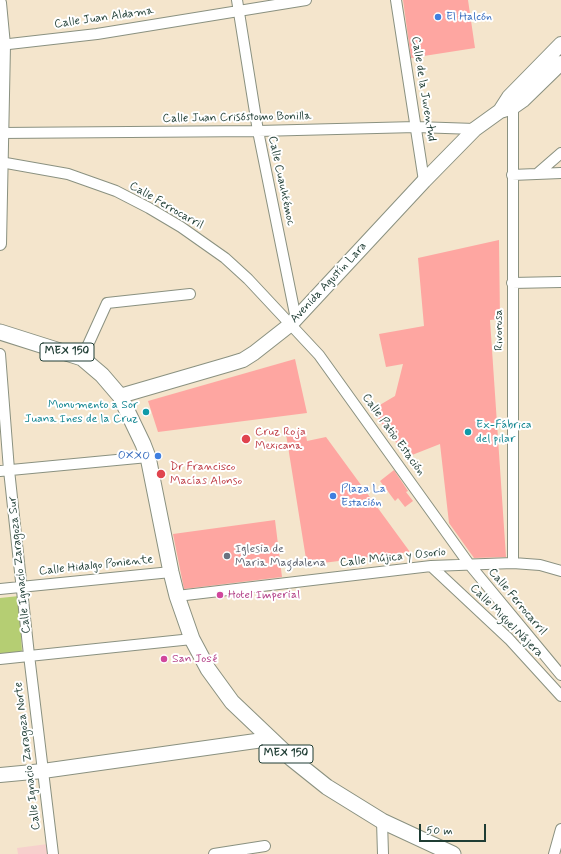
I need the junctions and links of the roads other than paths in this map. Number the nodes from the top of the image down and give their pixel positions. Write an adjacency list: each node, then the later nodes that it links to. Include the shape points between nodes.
1 (237, 0): 5 (street, Calle Cuauhtémoc)
2 (306, 0): 5 (street, Calle Juan Aldama)
3 (396, 0): 11 (street, Calle de la Juventud)
4 (0, 3): 7 (street)
5 (238, 11): 7 (street, Calle Juan Aldama, via 96,34); 13 (street, Calle Cuauhtémoc)
6 (561, 44): 8 (main road, Avenida Agustín Lara)
7 (2, 45): 14 (street)
8 (548, 56): 9 (main road); 10 (main road, Avenida Agustín Lara)
9 (559, 65): 10 (main road, Avenida Agustín Lara, via 523,100)
10 (507, 105): 12 (main road, Avenida Agustín Lara); 19 (street, Rivorosa)
11 (416, 127): 12 (street, Calle Juan Crisóstomo Bonilla); 13 (street, Calle Juan Crisóstomo Bonilla); 20 (street, Calle de la Juventud)
12 (475, 129): 20 (main road, Avenida Agustín Lara)
13 (258, 131): 14 (street, Calle Juan Crisóstomo Bonilla); 25 (street, Calle Cuauhtémoc)
14 (1, 133): 16 (street)
15 (561, 153): 18 (street)
16 (1, 162): 21 (street); 25 (street, Calle Ferrocarril, via 68,174 116,191 149,208 182,227 225,258)
17 (561, 172): 18 (street)
18 (538, 173): 19 (street)
19 (512, 175): 23 (street, Rivorosa)
20 (424, 181): 25 (main road, Avenida Agustín Lara)
21 (0, 244)
22 (561, 282): 23 (street)
23 (512, 283): 32 (street, Rivorosa)
24 (190, 294): 28 (street, via 107,303)
25 (294, 322): 29 (main road, Avenida Agustín Lara, via 254,353 236,362); 33 (street, Calle Patio Estación)
26 (0, 332): 28 (main road, MEX 150)
27 (0, 354): 31 (street, Calle Ignacio Zaragoza Sur)
28 (82, 358): 29 (main road, MEX 150, via 102,375)
29 (120, 396): 30 (main road, MEX 150)
30 (148, 457): 31 (street); 36 (main road, MEX 150)
31 (5, 470): 37 (street, Calle Ignacio Zaragoza Sur)
32 (513, 563): 33 (street, Calle Mújica y Osorio); 35 (street, Calle Mújica y Osorio, via 540,565)
33 (469, 564): 34 (street, Calle Mújica y Osorio); 43 (street, Calle Ferrocarril)
34 (431, 566): 39 (street, Calle Mújica y Osorio); 44 (street, Calle Miguel Nájera, via 509,639)
35 (561, 571)
36 (171, 572): 37 (street, Calle Hidalgo Poniente); 39 (main road, MEX 150)
37 (22, 586): 38 (street, Calle Hidalgo Poniente); 41 (street, Calle Ignacio Zaragoza Sur)
38 (0, 589)
39 (177, 596): 40 (main road, MEX 150)
40 (192, 639): 41 (street); 45 (main road, MEX 150, via 208,669 232,702)
41 (29, 655): 42 (street); 46 (street, Calle Ignacio Zaragoza Norte)
42 (0, 659)
43 (561, 675)
44 (561, 696)
45 (270, 739): 46 (main road); 48 (main road, MEX 150, via 327,787)
46 (43, 771): 47 (main road); 51 (street, Calle Ignacio Zaragoza Norte)
47 (0, 775)
48 (382, 821): 53 (street); 54 (main road, MEX 150)
49 (561, 829): 55 (street)
50 (265, 846): 52 (street)
51 (53, 854)
52 (214, 854)
53 (383, 854)
54 (453, 854)
55 (554, 854)

